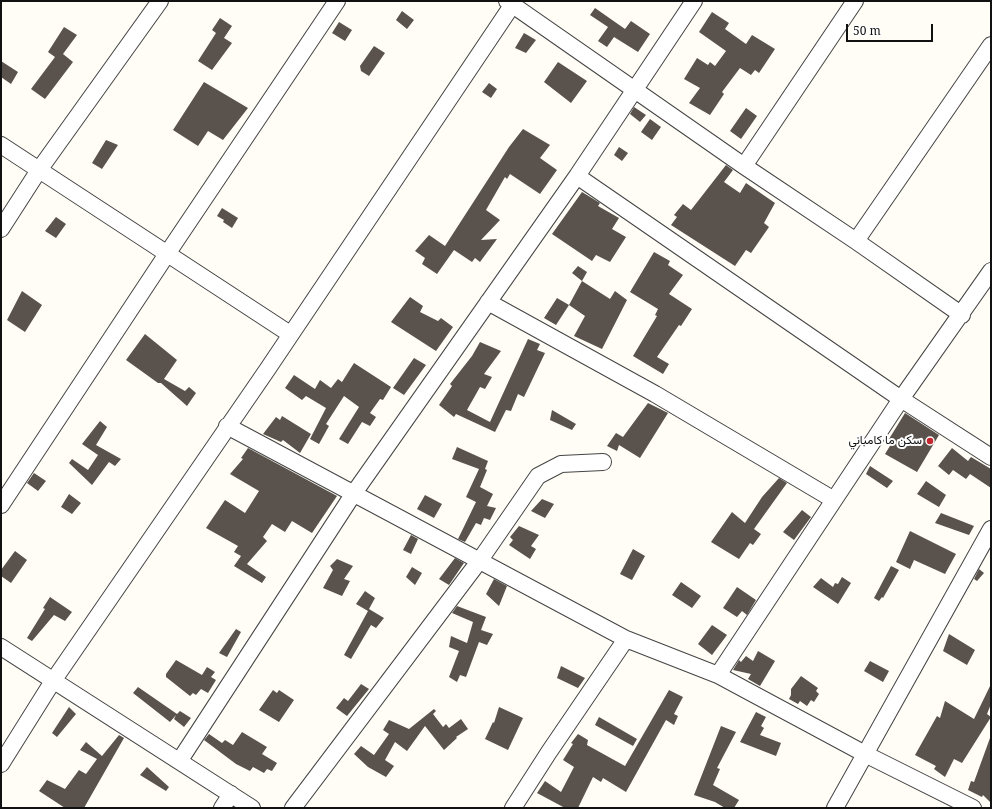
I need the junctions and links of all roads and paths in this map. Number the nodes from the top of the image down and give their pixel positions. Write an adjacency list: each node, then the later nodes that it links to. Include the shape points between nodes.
1 (160, 1): 10 (street)
2 (337, 1): 14 (street)
3 (694, 1): 7 (street)
4 (855, 1): 9 (street)
5 (511, 2): 7 (street); 18 (street)
6 (991, 46): 13 (street)
7 (635, 91): 9 (street); 11 (street)
8 (1, 146): 10 (street)
9 (744, 166): 13 (street)
10 (39, 170): 12 (street); 14 (street)
11 (577, 176): 16 (street); 19 (street)
12 (1, 229)
13 (856, 241): 17 (street)
14 (167, 254): 18 (street); 25 (street)
15 (991, 272): 17 (street)
16 (488, 302): 23 (street); 24 (street, via 655,394)
17 (962, 314): 19 (street)
18 (290, 334): 20 (street)
19 (901, 399): 21 (street); 24 (street)
20 (227, 426): 23 (street); 31 (street)
21 (991, 457)
22 (603, 462): 27 (street, via 561,464 538,476)
23 (354, 492): 27 (street); 33 (street)
24 (834, 500): 30 (street)
25 (1, 505)
26 (991, 529): 32 (street)
27 (480, 560): 28 (street); 38 (street)
28 (626, 639): 30 (street); 39 (street)
29 (1, 647): 31 (street)
30 (718, 675): 32 (street)
31 (53, 681): 33 (street); 34 (street)
32 (865, 754): 40 (street); 41 (street)
33 (180, 760): 35 (street)
34 (1, 764)
35 (231, 794): 36 (street); 37 (street)
36 (222, 808)
37 (252, 808)
38 (293, 808)
39 (513, 808)
40 (835, 808)
41 (973, 808)

